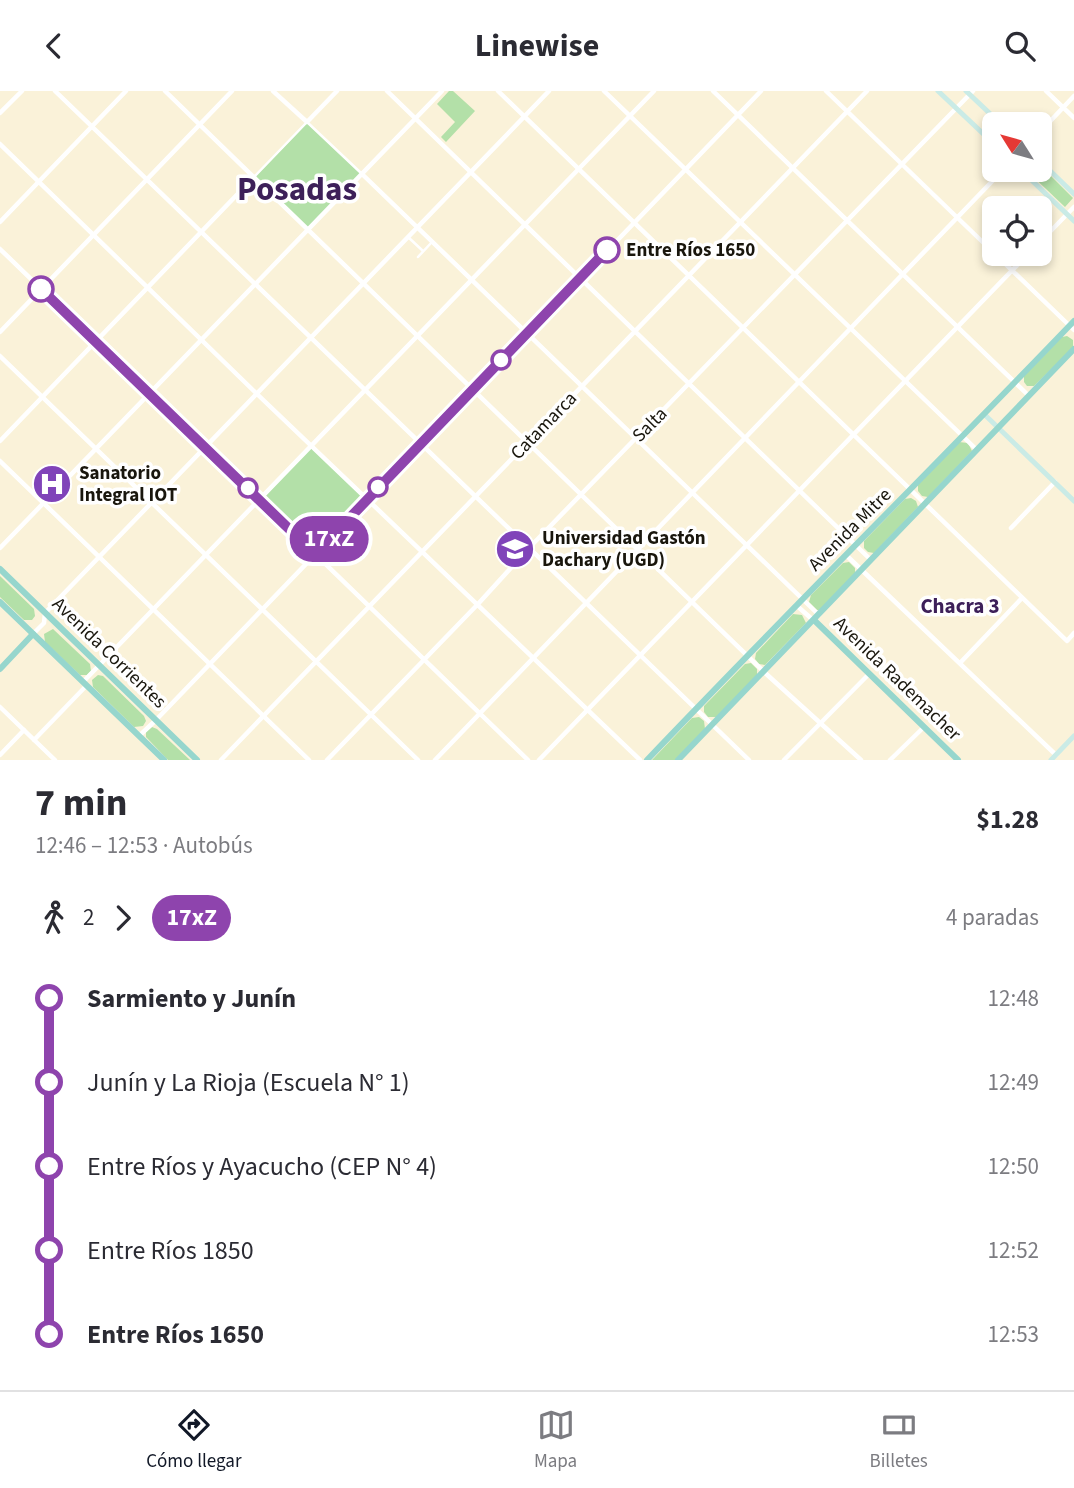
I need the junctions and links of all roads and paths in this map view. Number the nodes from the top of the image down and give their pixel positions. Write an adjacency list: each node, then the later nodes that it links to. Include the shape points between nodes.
1 (22, 91): 26 (street)
2 (55, 91): 35 (street)
3 (126, 91): 35 (street)
4 (165, 91): 34 (street)
5 (232, 91): 34 (street)
6 (273, 91): 33 (street)
7 (337, 91): 33 (street)
8 (387, 91): 31 (street)
9 (442, 91): 31 (street)
10 (498, 91): 29 (street)
11 (549, 91): 29 (street)
12 (604, 91): 28 (street)
13 (654, 91): 28 (street)
14 (713, 91): 27 (street)
15 (761, 91): 27 (street)
16 (826, 91): 24 (street)
17 (867, 91): 24 (street, Catamarca)
18 (938, 91): 23 (main road)
19 (1046, 91): 22 (street)
20 (970, 92): 23 (street, Salta); 25 (main road)
21 (1074, 96): 22 (street)
22 (1063, 107): 30 (street); 32 (street)
23 (956, 108): 36 (main road); 38 (street, Salta)
24 (847, 112): 38 (street); 39 (street, Catamarca)
25 (989, 112)
26 (0, 113)
27 (738, 115): 39 (street); 41 (street)
28 (630, 116): 40 (street); 41 (street)
29 (524, 117): 40 (street); 42 (street)
30 (1074, 118)
31 (415, 119): 42 (street); 44 (street)
32 (1052, 119)
33 (307, 122): 44 (street); 45 (street)
34 (200, 125): 45 (street); 46 (street)
35 (92, 126): 46 (street); 47 (street)
36 (982, 133)
37 (0, 143): 47 (street)
38 (902, 165): 53 (street); 54 (street, Salta)
39 (793, 168): 54 (street); 57 (street, Catamarca)
40 (579, 170): 58 (street); 59 (street)
41 (685, 170): 57 (street); 58 (street)
42 (471, 172): 59 (street); 60 (street)
43 (1052, 173): 50 (main road)
44 (362, 174): 60 (street); 61 (street)
45 (254, 177): 61 (street); 63 (street)
46 (147, 180): 63 (street); 64 (street)
47 (39, 181): 56 (street); 64 (street)
48 (992, 182): 53 (street)
49 (1034, 182): 52 (main road)
50 (1074, 194)
51 (1074, 207): 52 (street)
52 (1067, 214): 55 (main road); 62 (street)
53 (957, 218): 67 (street); 74 (street)
54 (848, 221): 74 (street); 76 (street, Salta)
55 (1074, 221)
56 (0, 222)
57 (740, 222): 75 (street, Catamarca); 76 (street)
58 (634, 223): 75 (street); 77 (street)
59 (525, 225): 77 (street); 78 (street)
60 (417, 227): 65 (street); 66 (street)
61 (308, 230): 79 (street); 80 (street)
62 (1052, 230)
63 (201, 232): 80 (street); 81 (street)
64 (94, 235): 81 (street); 82 (street)
65 (408, 237): 69 (street); 79 (street)
66 (432, 242): 69 (street); 78 (street)
67 (982, 242)
68 (0, 249): 82 (street)
69 (423, 251): 70 (street)
70 (418, 257)
71 (1008, 266): 73 (street)
72 (1016, 266): 73 (street)
73 (1012, 270): 83 (street); 84 (street)
74 (903, 274): 84 (street); 86 (street)
75 (689, 276): 85 (street); 88 (street, Catamarca)
76 (796, 276): 85 (street, Salta); 86 (street)
77 (580, 278): 88 (street); 89 (street)
78 (472, 280): 89 (street); 90 (street)
79 (363, 283): 90 (street); 91 (street)
80 (256, 285): 91 (street); 92 (street)
81 (148, 287): 92 (street); 93 (street)
82 (41, 289): 87 (street); 93 (street)
83 (1073, 326): 98 (main road, Avenida Mitre)
84 (958, 327): 96 (street); 98 (street)
85 (744, 329): 97 (street); 99 (street, Salta)
86 (851, 329): 96 (street); 97 (street)
87 (0, 331)
88 (635, 331): 99 (street); 100 (street, Catamarca)
89 (527, 334): 100 (street); 102 (street)
90 (418, 336): 101 (street); 102 (street)
91 (311, 338): 101 (street); 104 (street)
92 (202, 340): 103 (street); 104 (street)
93 (96, 341): 103 (street); 105 (street)
94 (1074, 349): 106 (main road, Avenida Mitre)
95 (0, 356): 105 (street)
96 (905, 382): 109 (street); 110 (street)
97 (799, 383): 109 (street); 111 (street)
98 (1015, 383): 106 (street); 107 (main road, Avenida Mitre)
99 (690, 384): 111 (street); 112 (street, Salta)
100 (582, 386): 112 (street); 115 (street, Catamarca)
101 (365, 390): 114 (street); 116 (street)
102 (473, 390): 114 (street); 115 (street)
103 (150, 394): 117 (street); 118 (street)
104 (257, 394): 116 (street); 117 (street)
105 (42, 396): 113 (street); 118 (street)
106 (1029, 396): 108 (main road, Avenida Mitre)
107 (984, 414): 108 (main road); 110 (main road, Avenida Mitre)
108 (998, 427): 119 (main road, Avenida Mitre); 121 (main road)
109 (854, 435): 123 (street); 124 (street)
110 (962, 436): 119 (street); 124 (main road, Avenida Mitre)
111 (744, 437): 123 (street); 125 (street)
112 (636, 438): 125 (street); 126 (street, Salta)
113 (0, 441)
114 (420, 443): 128 (street); 129 (street)
115 (528, 443): 126 (street); 128 (street, Catamarca)
116 (312, 446): 129 (street); 130 (street)
117 (205, 447): 130 (street); 132 (street)
118 (97, 449): 132 (street); 133 (street)
119 (976, 449): 134 (main road, Avenida Mitre)
120 (0, 461): 133 (street)
121 (1055, 482): 127 (main road); 135 (street)
122 (1074, 489): 127 (street)
123 (799, 490): 136 (street); 137 (street)
124 (911, 491): 134 (street); 137 (main road, Avenida Mitre)
125 (691, 492): 136 (street); 140 (street)
126 (582, 494): 139 (street, Salta); 140 (street)
127 (1068, 495): 131 (main road)
128 (475, 497): 139 (street); 141 (street, Catamarca)
129 (367, 499): 141 (street); 142 (street)
130 (260, 500): 142 (street); 143 (street)
131 (1074, 501)
132 (152, 503): 143 (street); 145 (street)
133 (44, 504): 138 (street); 145 (street)
134 (924, 504): 146 (main road, Avenida Mitre); 150 (street)
135 (1011, 527)
136 (746, 545): 149 (street); 151 (street)
137 (857, 545): 144 (main road, Avenida Mitre); 146 (street)
138 (0, 548)
139 (529, 548): 153 (street, Salta); 154 (street)
140 (638, 550): 151 (street); 154 (street)
141 (422, 552): 153 (street); 156 (street, Catamarca)
142 (315, 554): 156 (street); 157 (street)
143 (206, 555): 157 (street); 158 (street)
144 (847, 556): 148 (street); 149 (main road, Avenida Mitre)
145 (99, 557): 158 (street); 159 (street)
146 (871, 560): 148 (main road, Avenida Mitre)
147 (0, 569): 159 (main road, Avenida Corrientes)
148 (862, 569): 160 (main road, Avenida Mitre); 168 (street)
149 (803, 598): 155 (main road, Avenida Mitre); 160 (street)
150 (1022, 598): 161 (street, via 1066,641); 168 (street)
151 (692, 601): 163 (street); 164 (street)
152 (0, 602): 162 (main road, Avenida Corrientes)
153 (478, 604): 165 (street, Salta); 166 (street)
154 (586, 604): 163 (street); 166 (street)
155 (796, 605): 160 (street); 164 (main road, Avenida Mitre)
156 (369, 607): 165 (street); 167 (street, Catamarca)
157 (262, 609): 167 (street); 169 (street)
158 (153, 610): 169 (street); 170 (street)
159 (45, 613): 162 (street, via 44,623); 170 (main road, Avenida Corrientes)
160 (816, 617): 172 (main road, Avenida Mitre); 173 (main road, Avenida Rademacher)
161 (1074, 633)
162 (33, 634): 171 (main road); 174 (main road, Avenida Corrientes)
163 (639, 655): 176 (street); 177 (street)
164 (747, 655): 172 (street); 176 (main road, Avenida Mitre)
165 (425, 659): 178 (street); 179 (street, Salta)
166 (533, 659): 177 (street); 178 (street)
167 (316, 661): 179 (street); 180 (street, Catamarca)
168 (960, 663): 190 (street)
169 (210, 664): 180 (street); 181 (street)
170 (99, 665): 174 (street); 181 (main road, Avenida Corrientes)
171 (0, 669)
172 (763, 671): 182 (street); 183 (main road, Avenida Mitre)
173 (869, 674): 182 (street); 184 (main road, Avenida Rademacher)
174 (85, 684): 186 (main road, Avenida Corrientes); 188 (street)
175 (0, 707): 185 (street)
176 (696, 707): 183 (street); 202 (main road, Avenida Mitre)
177 (587, 710): 200 (street); 201 (street)
178 (481, 713): 198 (street); 199 (street)
179 (371, 715): 196 (street, Salta); 197 (street)
180 (263, 716): 194 (street, Catamarca); 195 (street)
181 (156, 720): 186 (street); 193 (main road, Avenida Corrientes)
182 (820, 722): 205 (street); 206 (street)
183 (712, 725): 203 (main road, Avenida Mitre); 204 (street)
184 (924, 727): 207 (street); 208 (main road, Avenida Rademacher)
185 (24, 730): 188 (street); 189 (street)
186 (139, 736): 192 (main road, Avenida Corrientes)
187 (1074, 736): 190 (main road)
188 (34, 740): 191 (street)
189 (0, 755)
190 (1054, 758)
191 (55, 760)
192 (164, 760)
193 (197, 760)
194 (221, 760)
195 (309, 760)
196 (327, 760)
197 (418, 760)
198 (435, 760)
199 (528, 760)
200 (539, 760)
201 (640, 760)
202 (647, 760)
203 (678, 760)
204 (749, 760)
205 (785, 760)
206 (860, 760)
207 (890, 760)
208 (958, 760)

